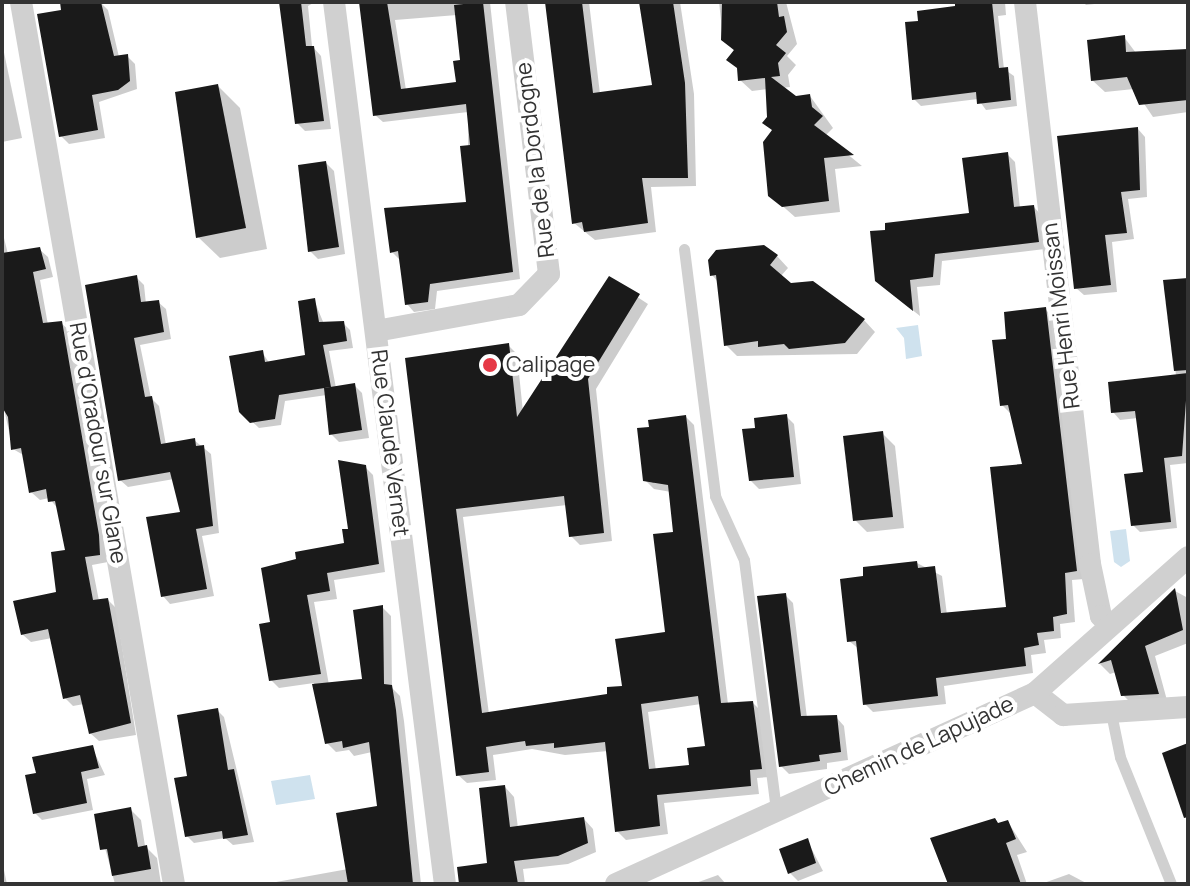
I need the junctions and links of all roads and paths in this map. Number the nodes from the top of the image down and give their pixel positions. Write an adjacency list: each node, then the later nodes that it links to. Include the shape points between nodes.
1 (21, 2): 14 (street, Rue d'Oradour sur Glane)
2 (334, 2): 6 (street, Rue Claude Vernet)
3 (516, 2): 6 (street, Rue de la Dordogne, via 549,274 519,305)
4 (1025, 2): 8 (street, Rue Henri Moissan, via 1090,564 1101,616)
5 (684, 249): 12 (lane, via 715,496 744,560)
6 (376, 331): 15 (street, Rue Claude Vernet)
7 (1188, 557): 8 (street, Chemin de Lapujade)
8 (1110, 626): 9 (street, Chemin de Lapujade)
9 (1035, 693): 11 (street, via 1063,715); 12 (street, Chemin de Lapujade)
10 (1188, 707): 11 (street)
11 (1111, 713): 17 (lane, via 1120,757)
12 (776, 811): 13 (street, Chemin de Lapujade)
13 (648, 877): 16 (street, Chemin de Lapujade)
14 (174, 884)
15 (445, 884)
16 (616, 884)
17 (1171, 884)

